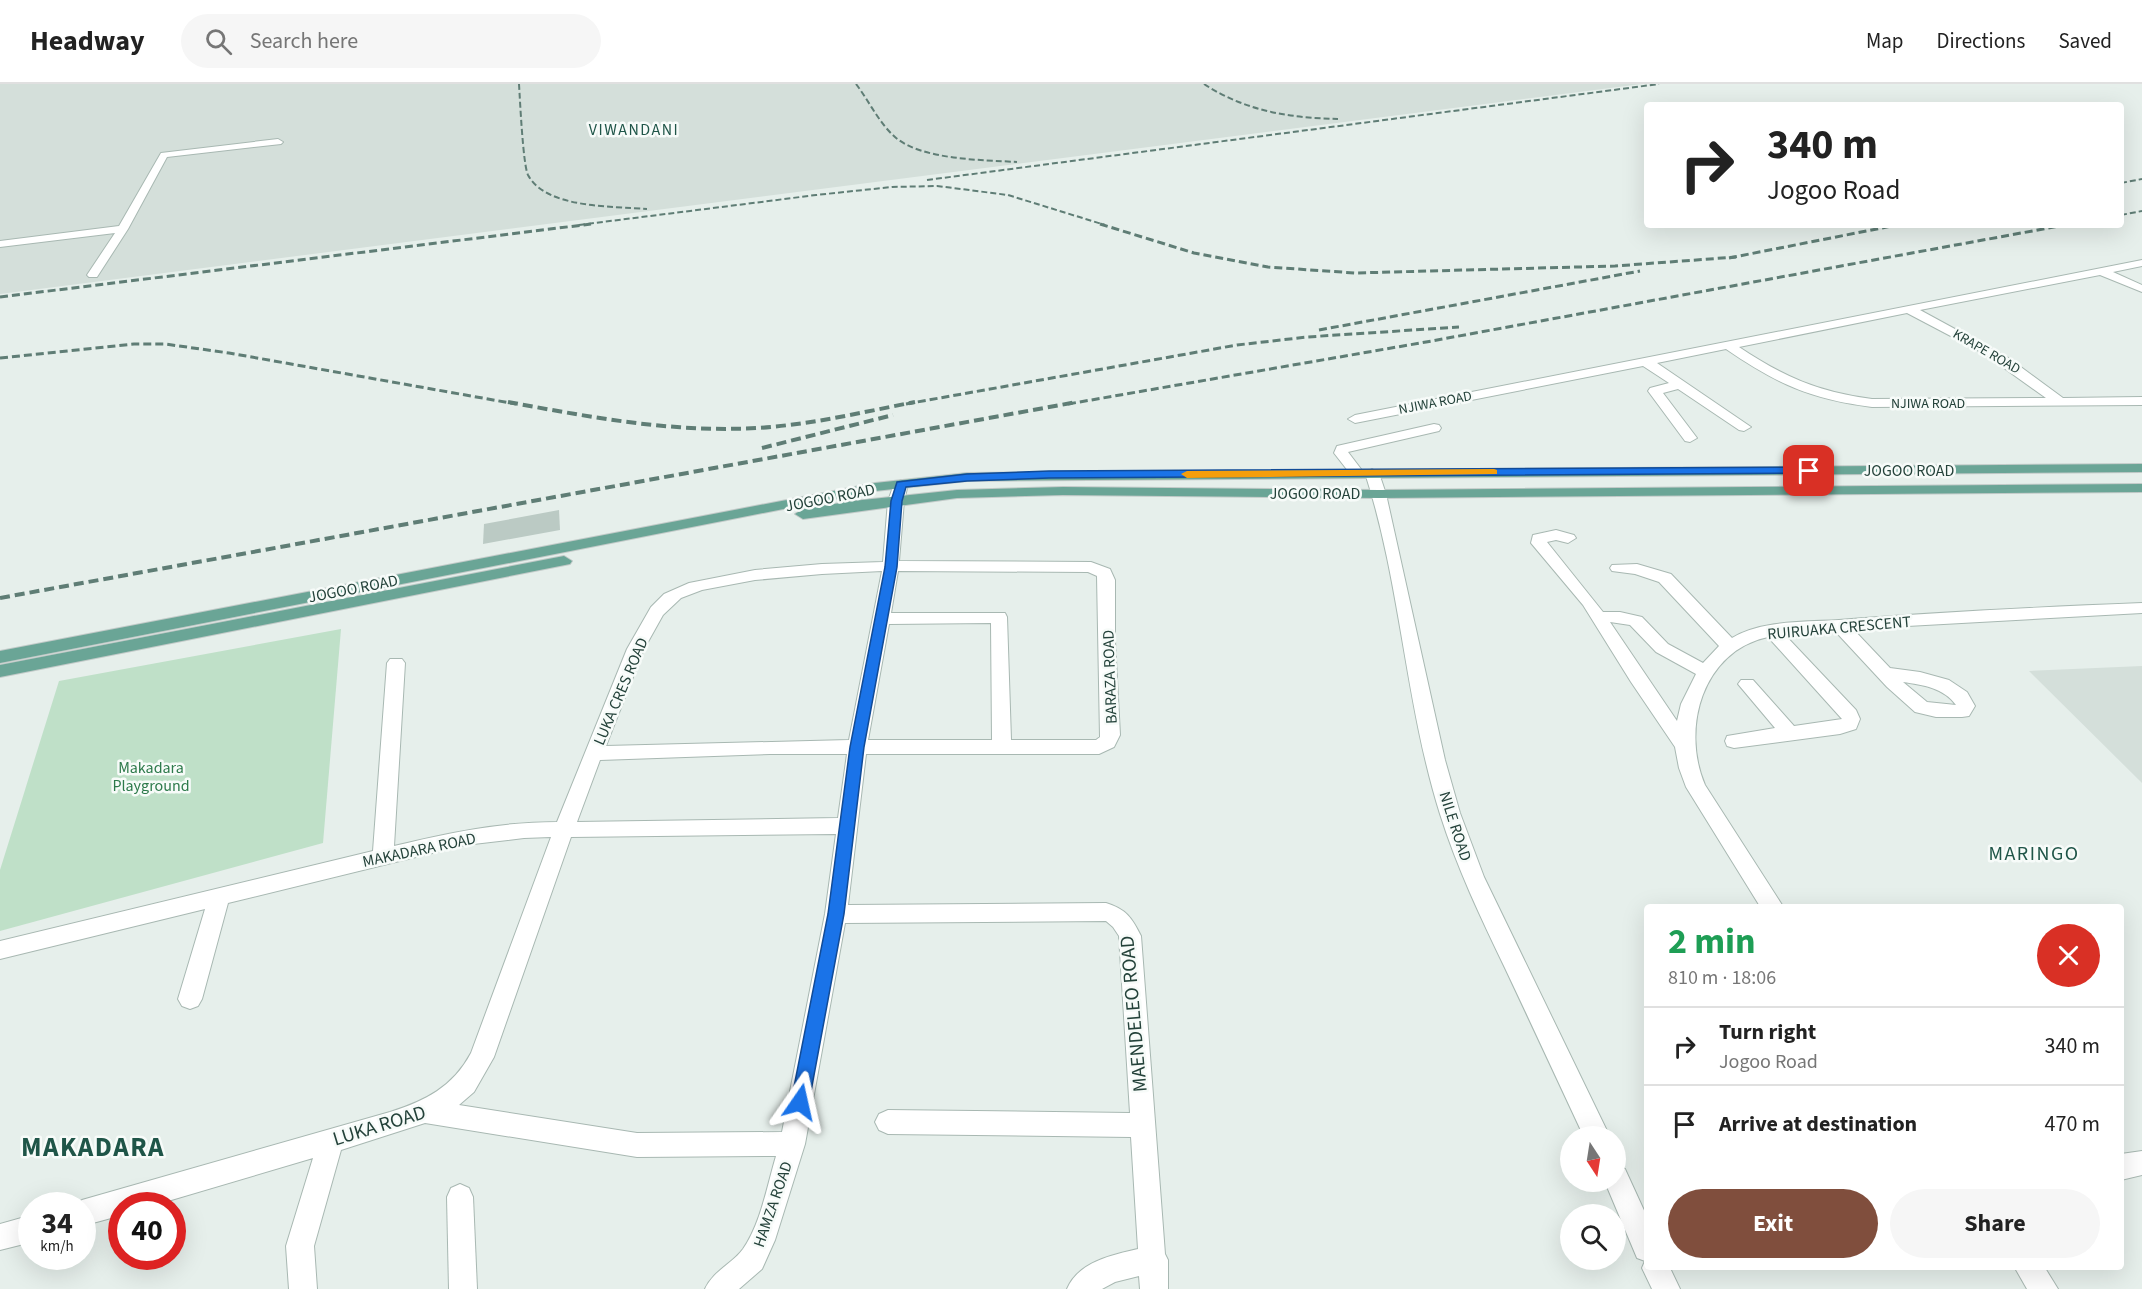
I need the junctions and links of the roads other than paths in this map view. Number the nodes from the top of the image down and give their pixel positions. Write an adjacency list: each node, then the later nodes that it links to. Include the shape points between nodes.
1 (278, 142): 2 (street, via 164,155)
2 (123, 229): 3 (street); 6 (street)
3 (0, 244)
4 (2142, 263): 5 (street, NJIWA ROAD)
5 (2101, 271): 7 (street); 8 (street, NJIWA ROAD)
6 (93, 275)
7 (2142, 289)
8 (1908, 309): 9 (street, NJIWA ROAD); 13 (street, KRAPE ROAD, via 2009,363)
9 (1728, 345): 10 (street, NJIWA ROAD); 13 (street, NJIWA ROAD, via 1772,375 1828,398 1872,403)
10 (1645, 361): 11 (street); 14 (street, NJIWA ROAD)
11 (1680, 384): 15 (street); 17 (street, via 1655,391)
12 (2142, 401): 13 (street, NJIWA ROAD)
13 (2060, 402)
14 (1355, 419)
15 (1744, 427)
16 (1434, 428): 20 (street, NILE ROAD, via 1342,449 1341,453)
17 (1690, 438)
18 (2142, 468): 19 (main road, JOGOO ROAD)
19 (1881, 470): 20 (main road, JOGOO ROAD); 22 (main road)
20 (1364, 473): 23 (main road, JOGOO ROAD, via 967,477); 24 (street, NILE ROAD)
21 (2142, 488): 22 (main road, JOGOO ROAD)
22 (1898, 489): 24 (main road, JOGOO ROAD)
23 (899, 493): 24 (main road, JOGOO ROAD); 26 (street, HAMZA ROAD); 34 (main road, JOGOO ROAD, via 847,493); 36 (main road, JOGOO ROAD, via 853,506)
24 (1379, 494): 57 (street, NILE ROAD, via 1435,760 1450,813 1473,877)
25 (1568, 538): 29 (street, via 1545,536 1539,538 1539,543)
26 (891, 567): 30 (street, HAMZA ROAD); 42 (street, BARAZA ROAD, via 1091,567 1104,573 1111,735 1107,742 1099,747); 45 (street, LUKA CRES ROAD, via 761,574 705,584 677,594 651,621)
27 (1618, 567): 33 (street, via 1665,578)
28 (2142, 608): 31 (street, RUIRUAKA CRESCENT)
29 (1599, 616): 37 (street, via 1636,621 1662,648); 43 (street)
30 (881, 619): 42 (street, via 999,617); 44 (street, HAMZA ROAD)
31 (1839, 625): 32 (street, RUIRUAKA CRESCENT); 38 (street)
32 (1773, 632): 33 (street, RUIRUAKA CRESCENT); 40 (street, via 1851,719 1840,727)
33 (1729, 646): 37 (street, RUIRUAKA CRESCENT)
34 (0, 657)
35 (396, 663): 48 (street)
36 (0, 671)
37 (1705, 672): 43 (street, RUIRUAKA CRESCENT, via 1688,712)
38 (1887, 674)
39 (1747, 684): 40 (street)
40 (1790, 733): 41 (street)
41 (1734, 741)
42 (1002, 746): 44 (street, BARAZA ROAD)
43 (1685, 746): 50 (street, RUIRUAKA CRESCENT, via 1690,778)
44 (857, 747): 45 (street, LUKA CRES ROAD); 46 (street, HAMZA ROAD)
45 (593, 753): 47 (street, LUKA ROAD)
46 (847, 826): 47 (street, MAKADARA ROAD); 51 (street, HAMZA ROAD)
47 (564, 829): 48 (street, MAKADARA ROAD, via 465,837); 54 (street, LUKA ROAD, via 474,1076 453,1097)
48 (383, 856): 49 (street, MAKADARA ROAD)
49 (219, 896): 52 (street, MAKADARA ROAD); 53 (street)
50 (1770, 904)
51 (836, 914): 56 (street, MAENDELEO ROAD, via 1115,914 1130,936); 59 (street, HAMZA ROAD)
52 (0, 950)
53 (190, 999)
54 (427, 1112): 58 (street, LUKA ROAD); 59 (street, via 637,1146)
55 (888, 1122): 56 (street)
56 (1143, 1125): 68 (street, MAENDELEO ROAD)
57 (1592, 1126)
58 (331, 1141): 64 (street, LUKA ROAD); 71 (street, via 300,1246)
59 (792, 1144): 73 (street, HAMZA ROAD, via 766,1231 752,1259)
60 (2142, 1163): 61 (street)
61 (2124, 1166)
62 (1622, 1192): 67 (street)
63 (460, 1197): 72 (street)
64 (96, 1209)
65 (18, 1232): 66 (street)
66 (0, 1237)
67 (1644, 1241)
68 (1154, 1260): 74 (street, via 1097,1275); 75 (street, MAENDELEO ROAD)
69 (1657, 1270): 76 (street)
70 (2030, 1270): 77 (street)
71 (303, 1289)
72 (463, 1289)
73 (719, 1289)
74 (1081, 1289)
75 (1155, 1289)
76 (1666, 1289)
77 (2044, 1289)

